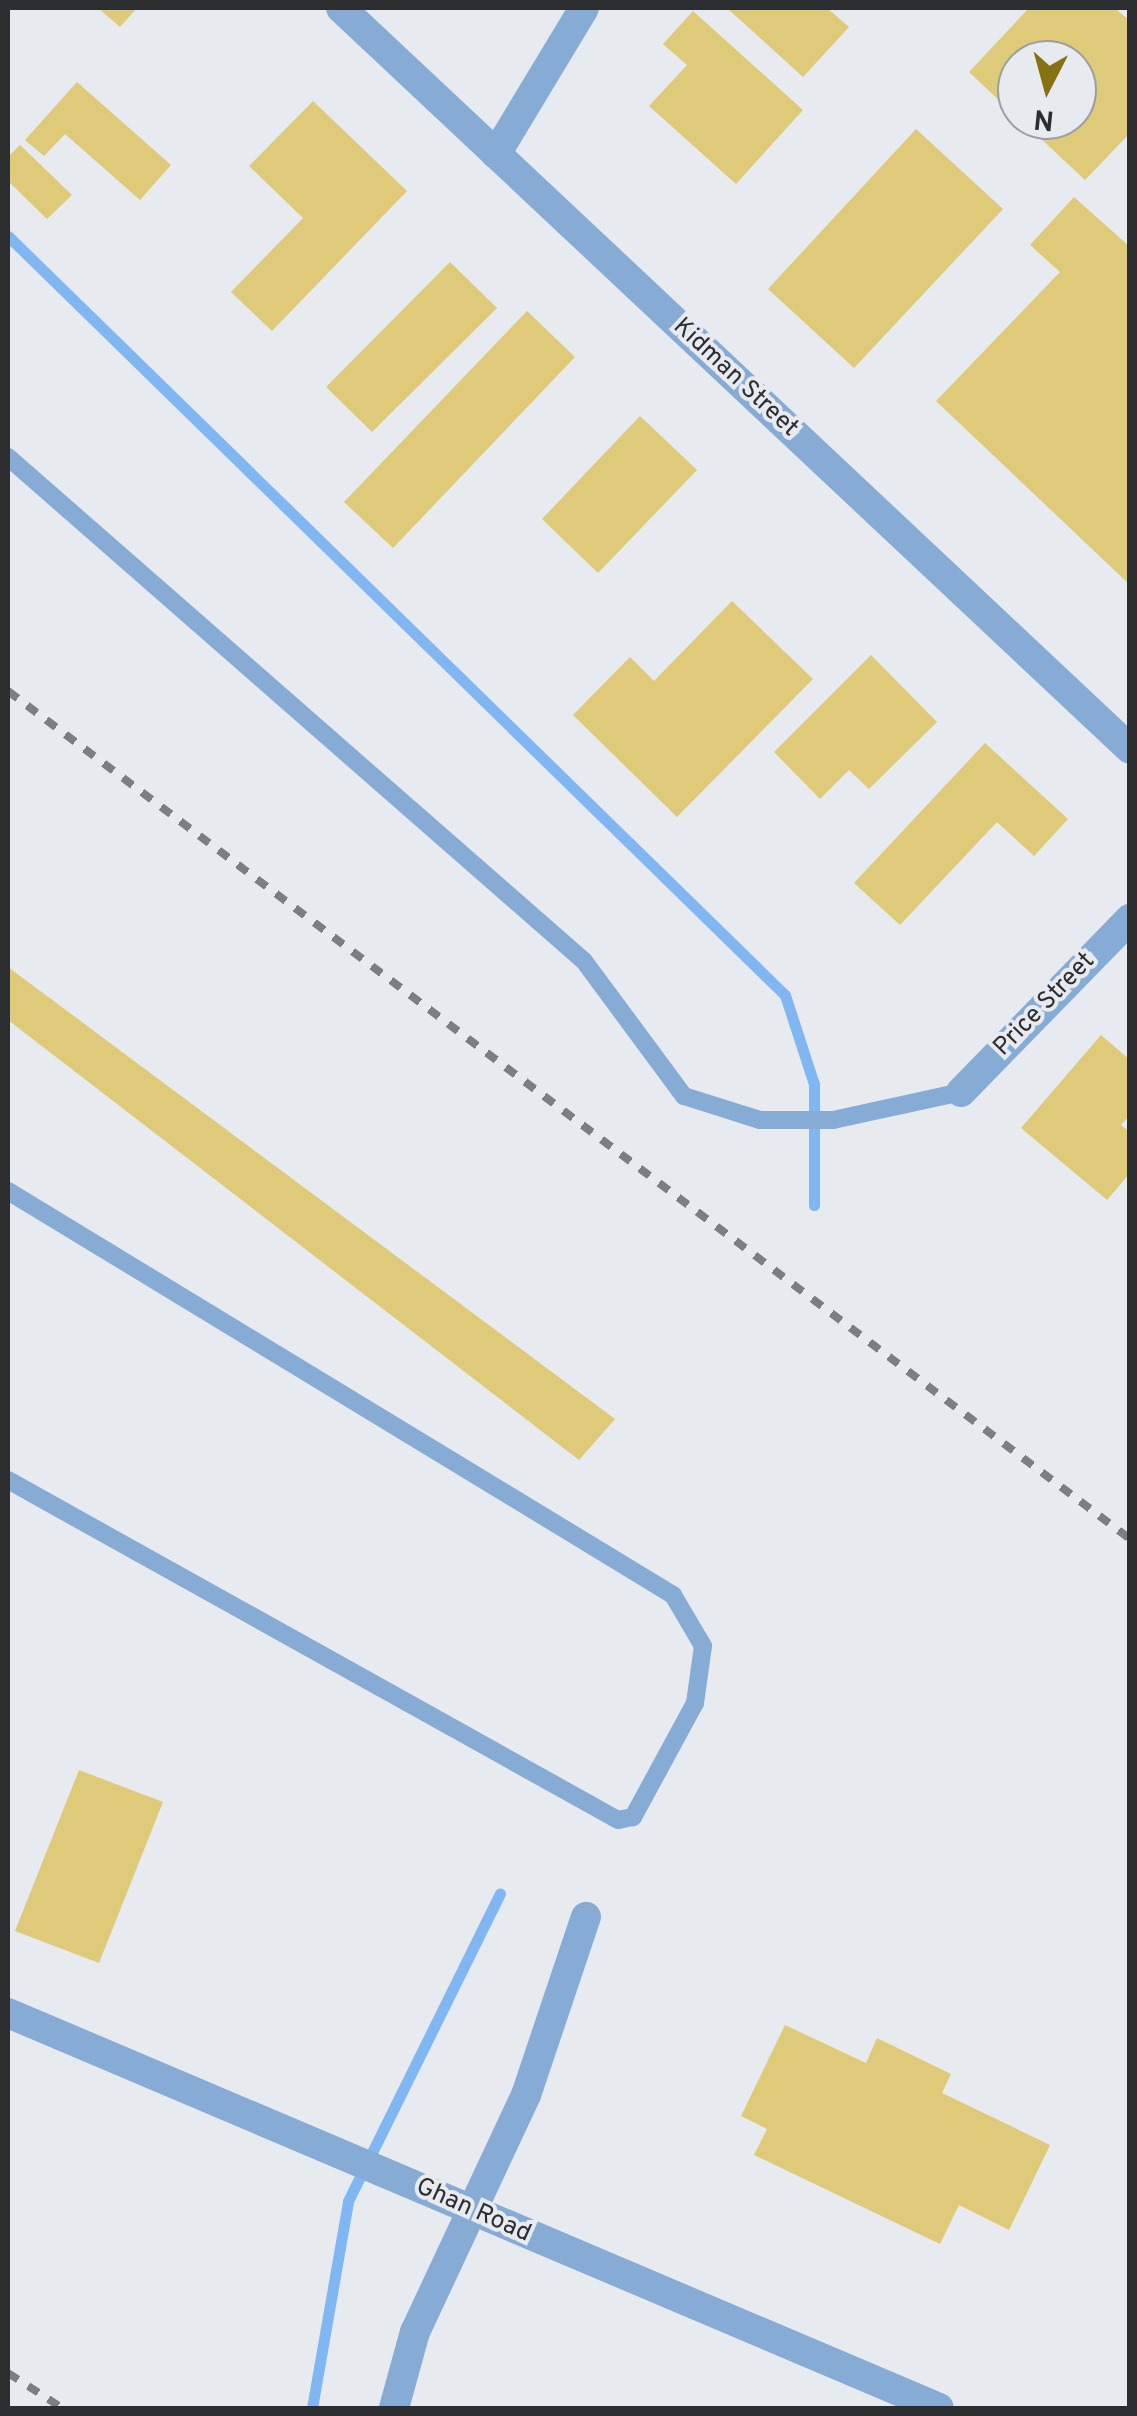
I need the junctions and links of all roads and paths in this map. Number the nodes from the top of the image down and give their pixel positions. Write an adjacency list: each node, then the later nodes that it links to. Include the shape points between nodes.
1 (341, 8): 3 (street, Kidman Street)
2 (584, 8): 3 (street)
3 (496, 154): 5 (street, Kidman Street)
4 (8, 457): 7 (lane, via 584,962 673,1087 760,1120 833,1120)
5 (1130, 749)
6 (1130, 919): 7 (street, Price Street)
7 (961, 1092)
8 (8, 1192): 9 (lane, via 673,1595 702,1646 695,1703 632,1817 618,1820)
9 (8, 1480)
10 (586, 1917): 12 (street)
11 (8, 2013): 12 (street, Ghan Road)
12 (476, 2213): 13 (street, via 415,2332); 14 (street, Ghan Road)
13 (394, 2408)
14 (939, 2408)

